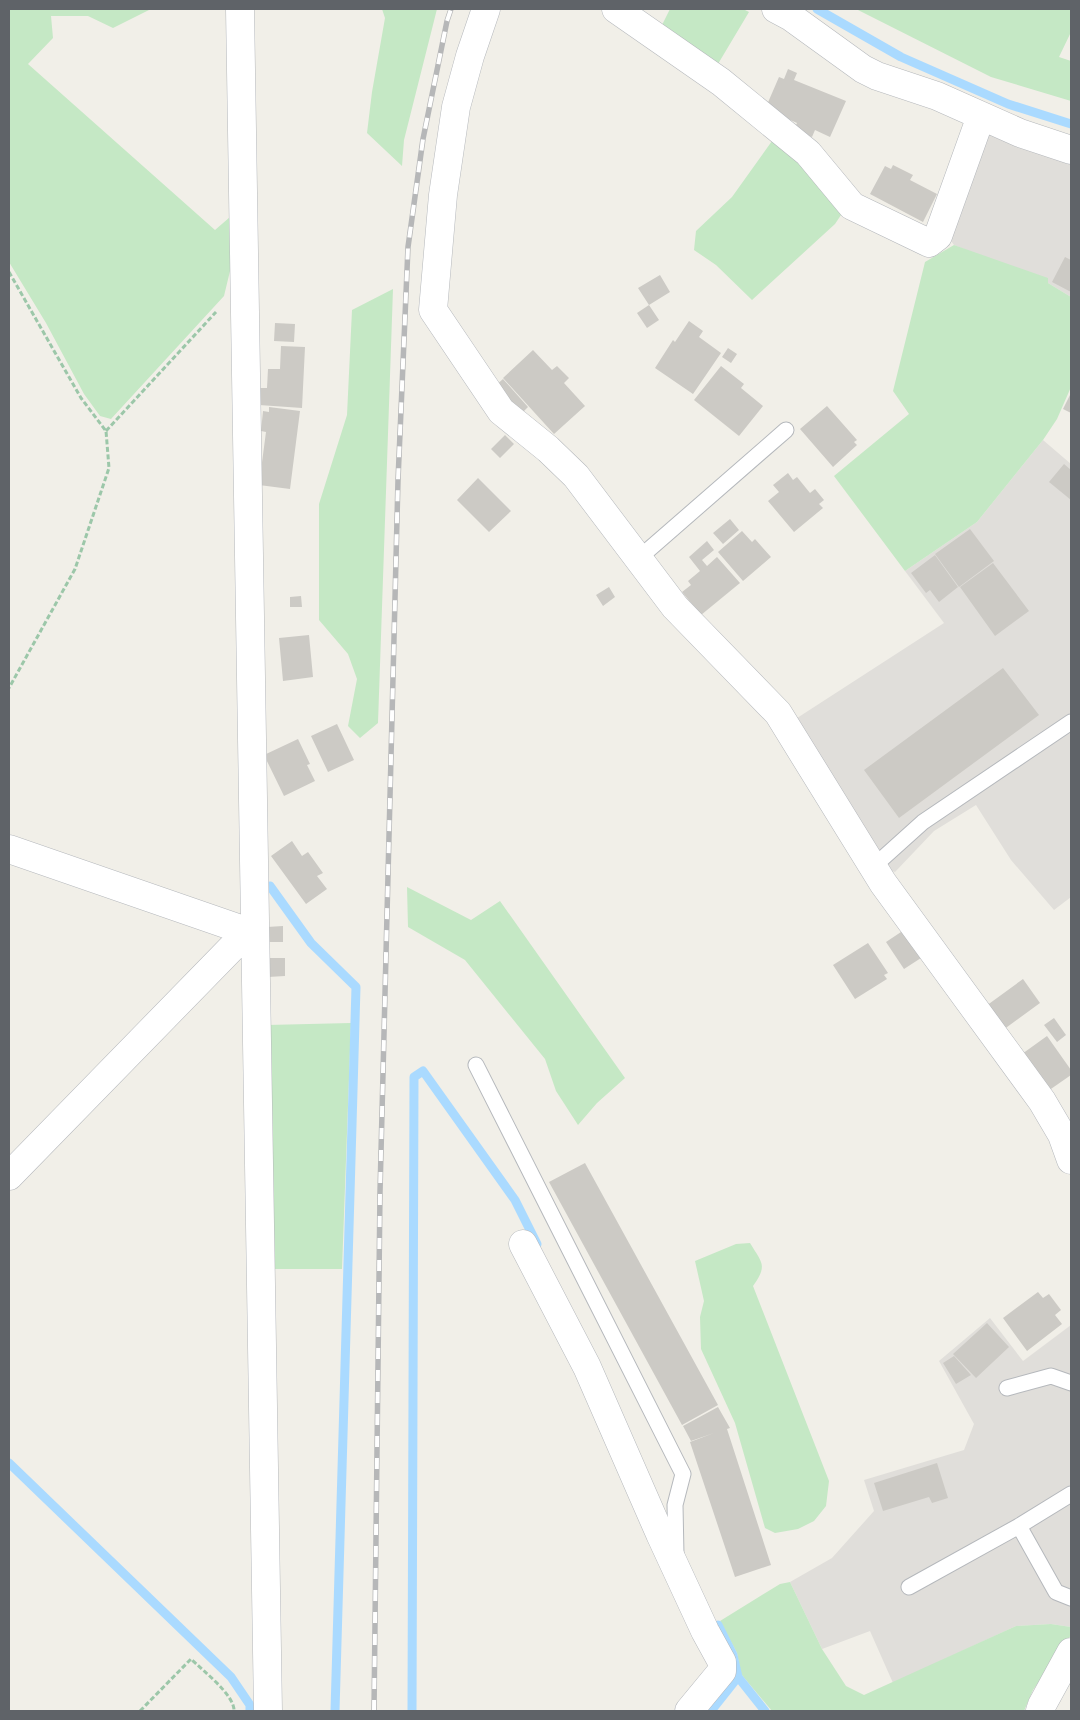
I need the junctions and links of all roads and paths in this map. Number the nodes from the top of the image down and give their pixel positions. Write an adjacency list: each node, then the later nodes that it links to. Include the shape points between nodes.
1 (240, 9): 8 (street)
2 (486, 9): 11 (street, via 456,107 443,195 432,310 501,411 576,476)
3 (616, 9): 5 (street, via 721,82 808,153 852,206 929,243 938,236)
4 (776, 9): 5 (street, via 863,69)
5 (981, 116): 6 (street)
6 (1071, 150)
7 (9, 272): 9 (path, via 80,398)
8 (244, 281): 9 (path); 16 (street)
9 (106, 430): 12 (path, via 109,468 75,569)
10 (786, 430): 11 (lane)
11 (638, 559): 15 (street, via 675,607 778,713)
12 (9, 688)
13 (1071, 722): 15 (lane, via 923,822)
14 (9, 849): 16 (street)
15 (873, 867): 18 (street, via 1042,1101 1062,1135)
16 (252, 928): 19 (street); 31 (street)
17 (476, 1065): 25 (lane, via 683,1474 674,1505)
18 (1071, 1160)
19 (9, 1176)
20 (523, 1244): 25 (street, via 587,1367)
21 (1071, 1383): 22 (lane, via 1050,1376)
22 (1007, 1388)
23 (1071, 1494): 24 (lane)
24 (1018, 1526): 26 (lane); 27 (lane, via 1056,1592)
25 (677, 1571): 32 (street, via 722,1662 722,1670)
26 (909, 1587)
27 (1071, 1598)
28 (1071, 1652): 33 (street)
29 (140, 1711): 30 (path, via 191,1659 228,1694)
30 (234, 1711)
31 (268, 1711)
32 (689, 1711)
33 (1040, 1711)

